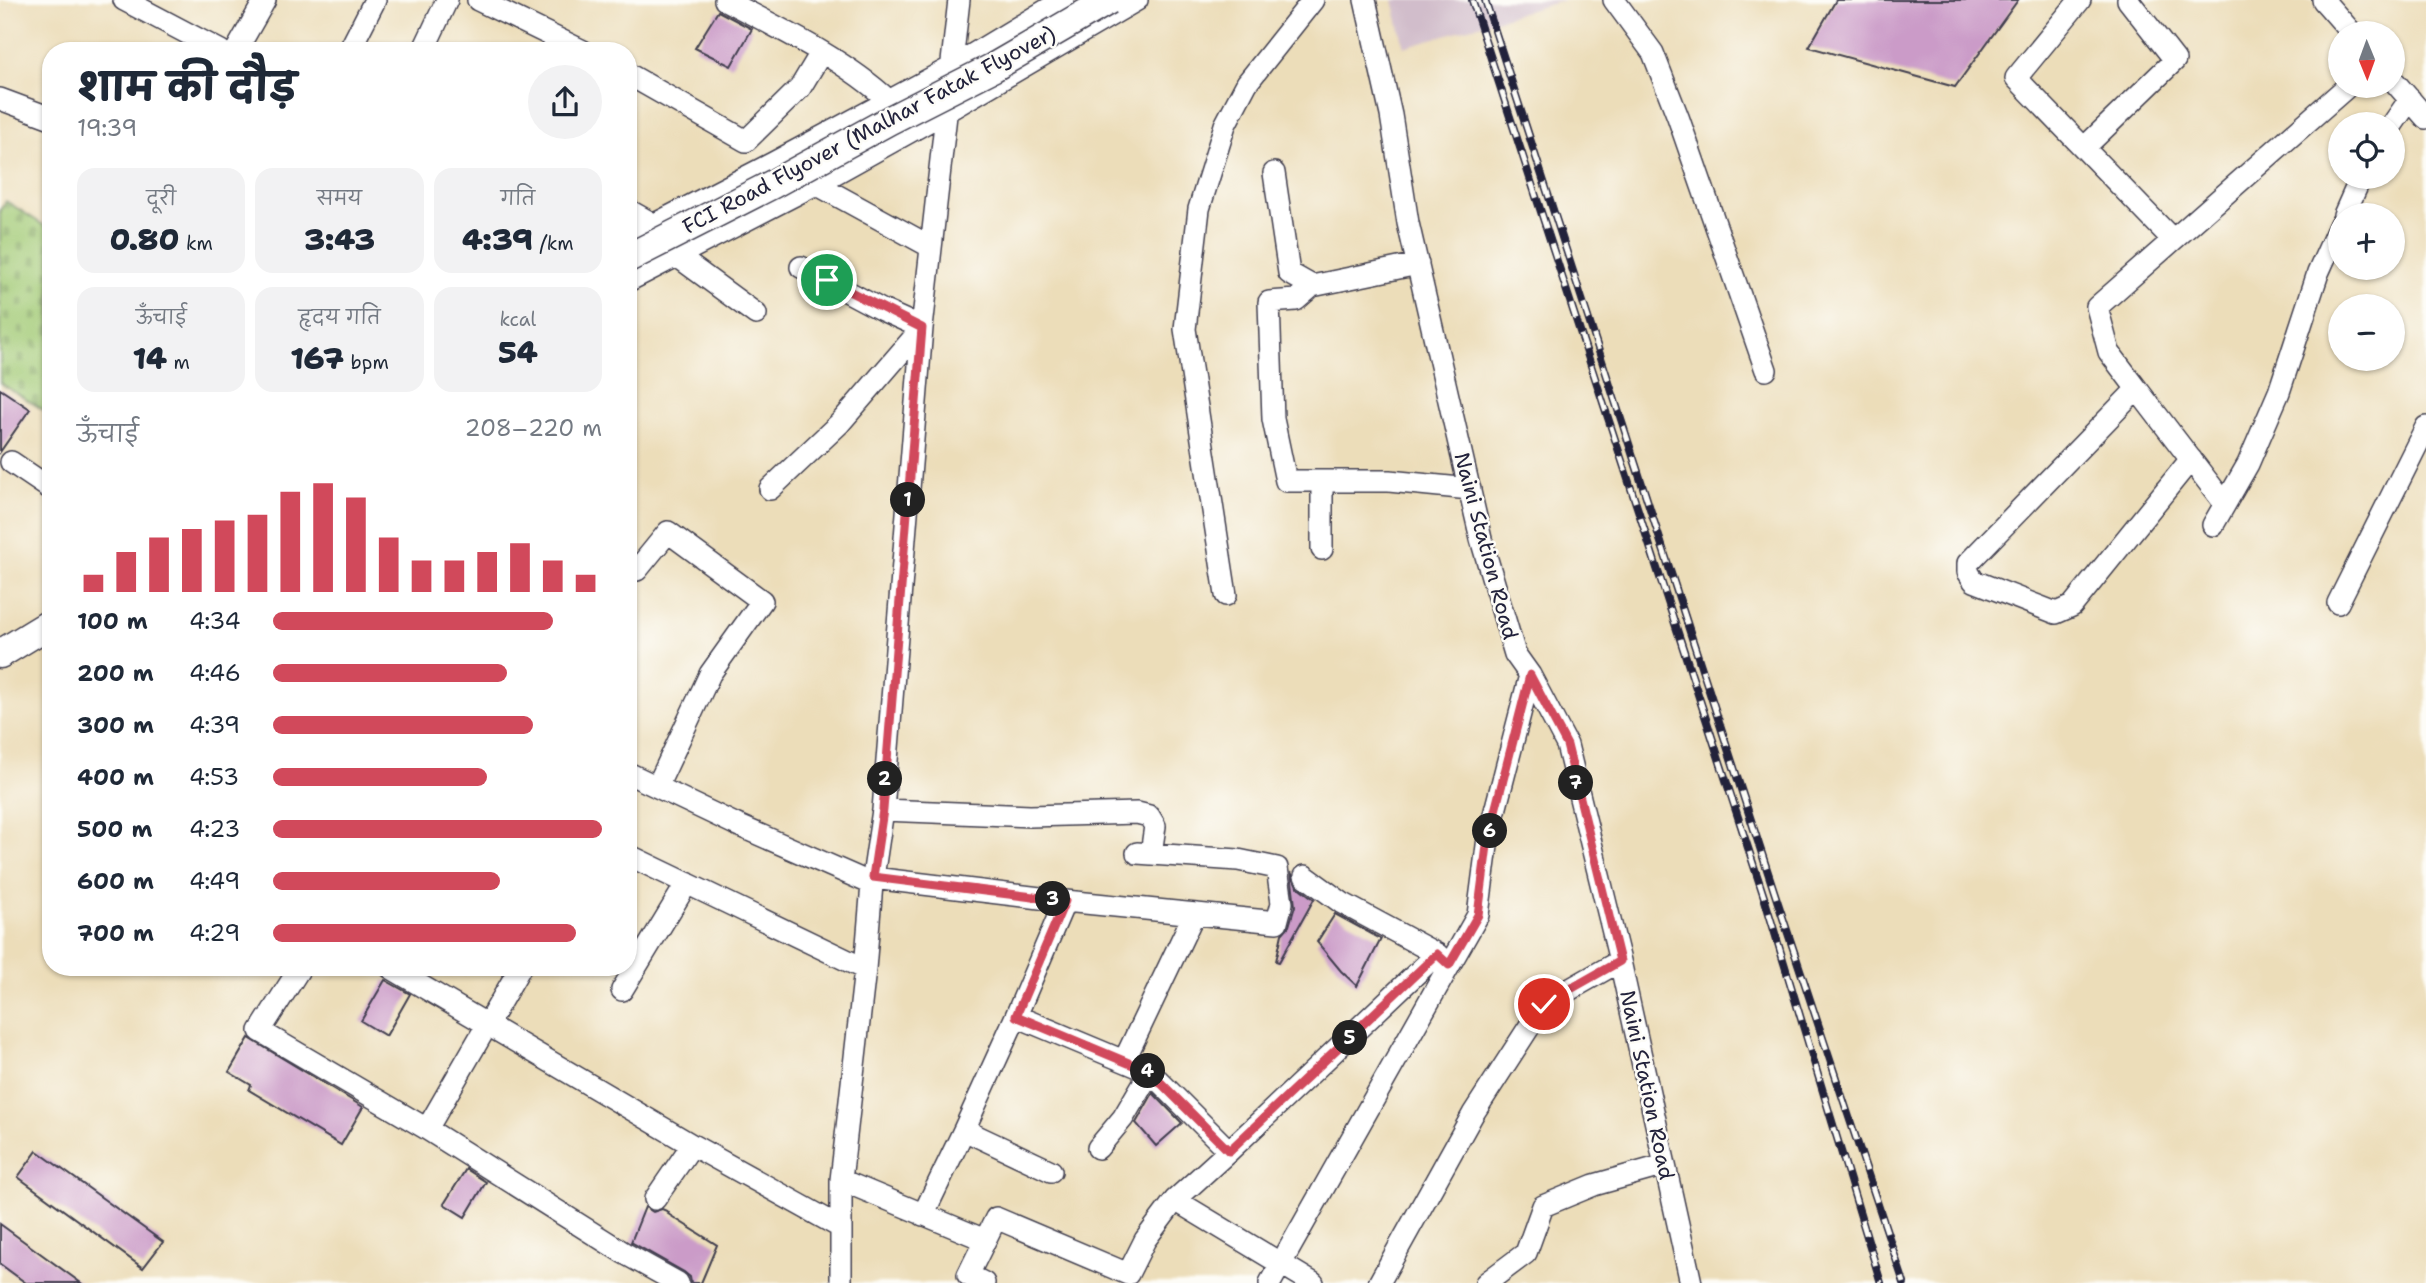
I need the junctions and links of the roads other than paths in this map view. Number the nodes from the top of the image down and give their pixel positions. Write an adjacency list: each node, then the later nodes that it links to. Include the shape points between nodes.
1 (124, 0): 18 (street)
2 (265, 0): 19 (street)
3 (375, 0): 20 (street)
4 (447, 0): 21 (street)
5 (478, 0): 22 (street)
6 (725, 0): 23 (street)
7 (959, 0): 24 (street)
8 (1063, 0): 24 (street)
9 (1109, 0): 44 (main road, FCI Road Flyover (Malhar Fatak Flyover), bridge, via 994,67)
10 (1137, 0): 31 (street)
11 (1313, 0): 65 (street, via 1247,83 1225,125 1199,209 1185,329)
12 (1365, 0): 46 (street, Naini Station Road)
13 (1614, 0): 52 (street, via 1653,53)
14 (2081, 0): 35 (street, via 2016,78)
15 (2128, 0): 35 (street, via 2175,60)
16 (2323, 0): 17 (street)
17 (2341, 21)
18 (204, 42)
19 (241, 42)
20 (354, 42)
21 (427, 42)
22 (564, 42)
23 (821, 53): 25 (street, via 800,88 746,141); 30 (street)
24 (952, 67): 30 (street); 31 (street)
25 (637, 79)
26 (2405, 93): 29 (street)
27 (2334, 98): 41 (street)
28 (0, 99): 33 (street)
29 (2410, 99): 32 (street); 34 (street)
30 (888, 100): 39 (street)
31 (947, 111): 37 (street); 42 (street)
32 (2401, 112)
33 (42, 115)
34 (2426, 118)
35 (2084, 148): 41 (street)
36 (1274, 173): 49 (street, via 1289,273)
37 (816, 184): 42 (street); 45 (street)
38 (637, 215): 39 (street)
39 (653, 224): 40 (street)
40 (637, 233)
41 (2173, 240): 53 (street, via 2097,307 2109,352)
42 (931, 247): 51 (street)
43 (2328, 251): 61 (street, via 2279,392)
44 (637, 253)
45 (677, 256): 48 (street); 50 (street)
46 (1418, 264): 49 (street); 60 (street, Naini Station Road)
47 (801, 267): 51 (street)
48 (637, 276)
49 (1312, 286): 57 (street, via 1296,300 1269,302 1273,419 1286,481)
50 (756, 314)
51 (922, 328): 59 (street, via 840,423); 72 (street)
52 (1766, 370)
53 (2137, 389): 55 (street); 55 (street, via 1968,563 1974,581 2056,613 2072,606)
54 (2426, 427): 66 (street)
55 (2190, 459): 61 (street)
56 (11, 462): 58 (street)
57 (1322, 481): 60 (street, via 1389,481); 63 (street)
58 (42, 483)
59 (770, 489)
60 (1470, 489): 69 (street, Naini Station Road, via 1515,654)
61 (2225, 504): 62 (street)
62 (2213, 525)
63 (1322, 549)
64 (637, 570): 71 (street, via 668,532 762,601 710,674)
65 (1226, 595)
66 (2338, 603)
67 (42, 629): 68 (main road)
68 (0, 654)
69 (1530, 675): 79 (street, via 1488,838 1478,915); 80 (street, Naini Station Road, via 1567,745)
70 (637, 777): 71 (street)
71 (657, 787): 75 (street)
72 (883, 810): 75 (street); 78 (street, via 1030,816 1137,813 1149,816 1155,826 1144,853 1238,860 1277,868 1282,903 1277,922)
73 (637, 859): 76 (street)
74 (1305, 876): 79 (street, via 1342,903)
75 (872, 881): 77 (street); 82 (street)
76 (687, 883): 81 (street); 82 (street)
77 (1065, 901): 78 (street); 88 (street)
78 (1194, 914): 90 (street)
79 (1443, 960): 96 (street); 105 (street)
80 (1620, 961): 97 (street, Naini Station Road); 111 (street, via 1544,1004 1473,1114)
81 (637, 965)
82 (865, 969): 99 (street)
83 (295, 976): 92 (street, via 260,1031)
84 (408, 976): 89 (street)
85 (515, 976): 89 (street)
86 (631, 976): 87 (street)
87 (622, 990)
88 (1016, 1016): 90 (street); 93 (street)
89 (486, 1026): 92 (street); 94 (street)
90 (1124, 1061): 91 (street)
91 (1150, 1072): 95 (street); 96 (street)
92 (427, 1129): 107 (street)
93 (964, 1130): 98 (street); 102 (street)
94 (692, 1145): 100 (street); 103 (street)
95 (1098, 1149)
96 (1229, 1151): 101 (street)
97 (1665, 1165): 112 (street, via 1594,1185 1543,1206 1526,1253); 113 (street, Naini Station Road)
98 (1051, 1171)
99 (841, 1180): 102 (street); 103 (street)
100 (655, 1199)
101 (1175, 1200): 104 (street, via 1145,1240 1128,1274 996,1218); 105 (street)
102 (923, 1215): 104 (street)
103 (841, 1227): 106 (street)
104 (985, 1240): 108 (street, via 968,1275)
105 (1281, 1264): 109 (street); 110 (street)
106 (843, 1282)
107 (678, 1283)
108 (984, 1283)
109 (1270, 1283)
110 (1313, 1283)
111 (1379, 1283)
112 (1486, 1283)
113 (1691, 1283)

